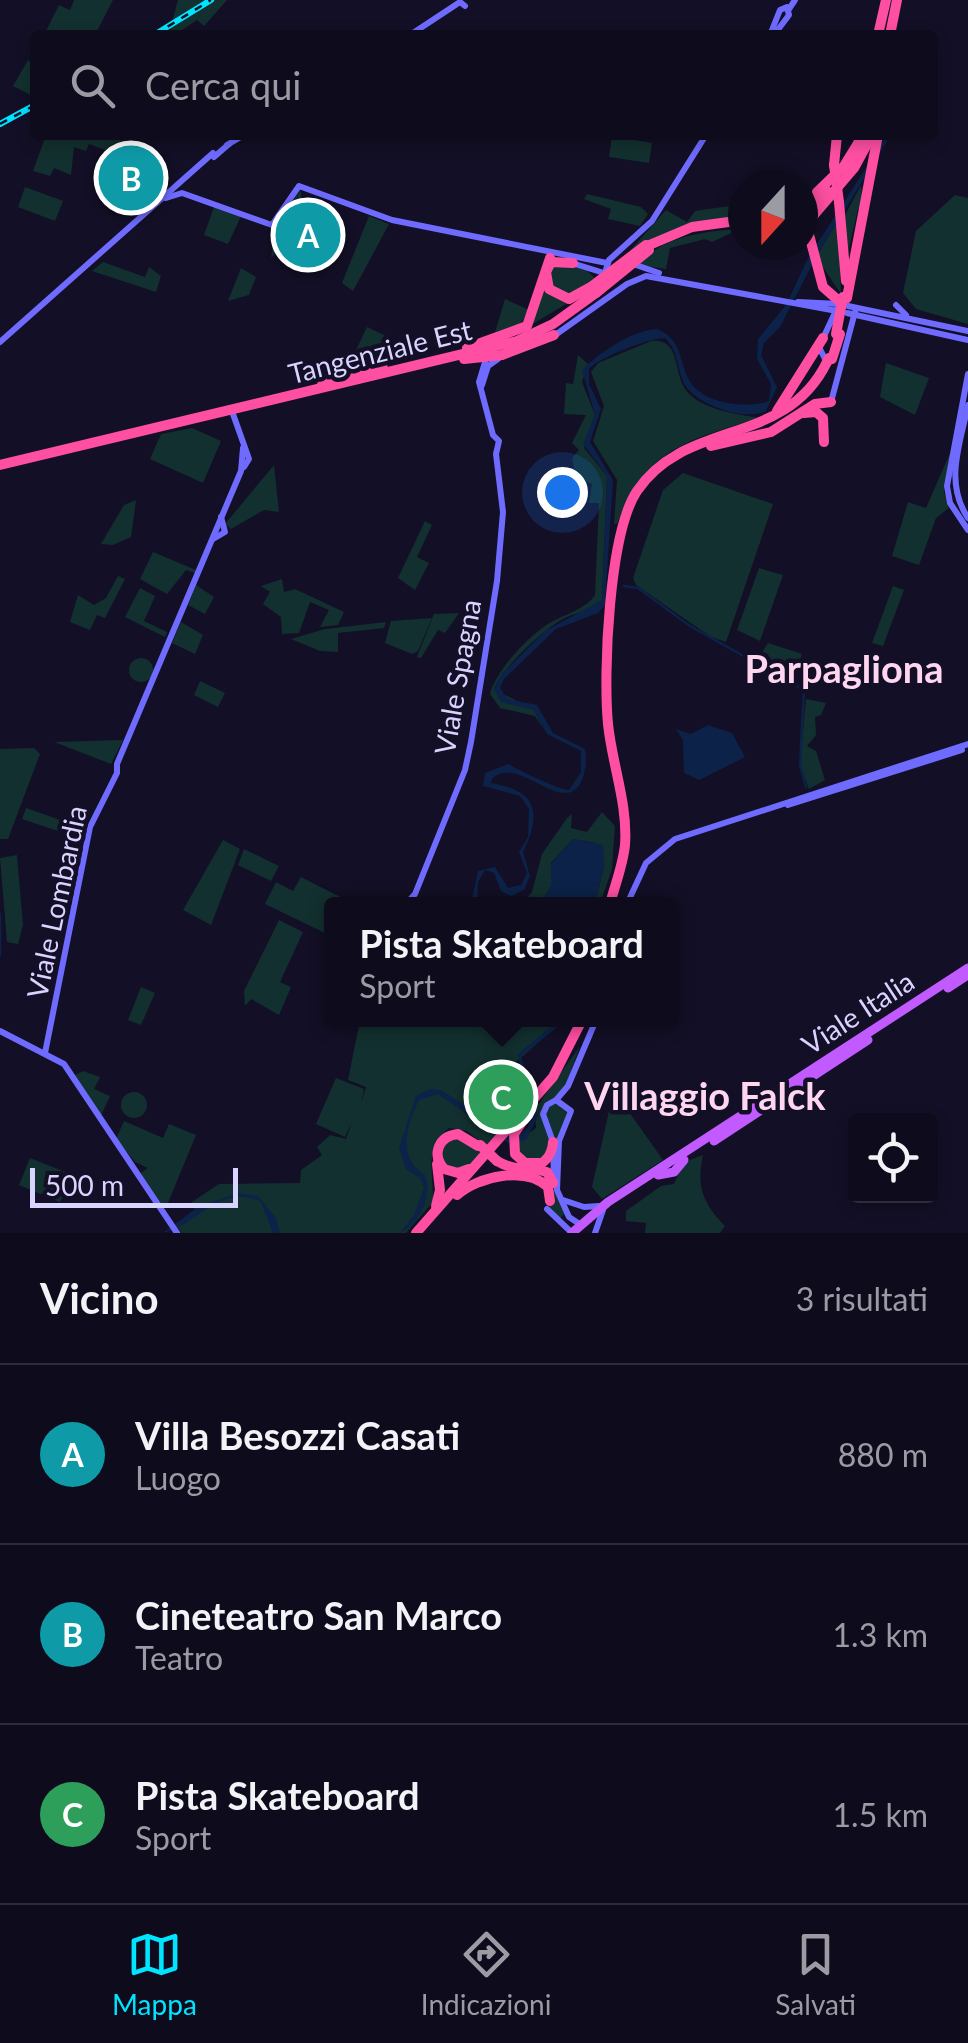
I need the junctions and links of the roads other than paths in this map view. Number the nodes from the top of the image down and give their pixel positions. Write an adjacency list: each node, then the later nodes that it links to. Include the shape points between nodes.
1 (793, 0): 6 (street)
2 (886, 0): 7 (highway)
3 (898, 0): 8 (highway)
4 (463, 4): 5 (street)
5 (419, 30)
6 (775, 30)
7 (887, 30)
8 (889, 30)
9 (236, 140): 15 (street)
10 (836, 140): 33 (highway, bridge)
11 (867, 140): 16 (highway, via 843,176)
12 (868, 140): 28 (highway, via 808,230)
13 (870, 140): 33 (highway, via 870,180)
14 (704, 141): 21 (street)
15 (179, 190): 19 (street, via 272,225 296,187 392,220); 38 (street)
16 (818, 194)
17 (728, 223): 21 (highway)
18 (728, 225): 21 (highway)
19 (489, 241): 23 (street); 24 (street)
20 (633, 241): 21 (street); 22 (street); 22 (street)
21 (646, 244): 27 (highway, bridge)
22 (623, 255): 25 (street)
23 (545, 258): 24 (street); 39 (highway, via 527,326)
24 (578, 261): 25 (street); 27 (street); 27 (highway, via 551,262 551,292 573,299)
25 (607, 263): 27 (street)
26 (628, 284): 27 (street); 29 (street, via 651,276); 29 (street, via 635,266); 36 (street)
27 (601, 285): 39 (highway, Tangenziale Est, via 531,329); 40 (street, via 563,327); 45 (highway, Tangenziale Est, via 554,324 525,338)
28 (823, 287): 30 (highway); 33 (highway)
29 (791, 302): 30 (street); 32 (street)
30 (823, 302): 32 (street); 33 (street)
31 (896, 305): 34 (street)
32 (807, 307): 33 (street)
33 (841, 317): 34 (street); 37 (street); 41 (highway); 50 (highway, via 781,407)
34 (921, 321): 35 (street)
35 (968, 331)
36 (554, 335): 43 (street, via 492,361); 45 (highway, via 492,357)
37 (968, 340)
38 (0, 342)
39 (466, 348): 53 (highway, Tangenziale Est)
40 (497, 352)
41 (832, 360): 46 (street); 46 (street, via 838,370); 50 (highway, via 788,410)
42 (485, 362): 43 (street)
43 (482, 372): 56 (street, Viale Spagna, via 503,506 498,564 469,755)
44 (968, 374): 54 (street, via 947,486)
45 (370, 378): 53 (highway, Tangenziale Est)
46 (831, 402): 48 (highway)
47 (968, 405): 54 (street, via 953,486)
48 (804, 413): 50 (highway, via 771,432); 51 (highway, via 821,416)
49 (232, 414): 65 (street, Viale Lombardia, via 244,463 90,827)
50 (728, 438): 52 (highway)
51 (824, 442)
52 (710, 443): 57 (highway, via 677,453 648,477 618,536 607,710 625,846); 58 (highway, via 664,468 639,498 623,539 614,730 630,826)
53 (0, 462)
54 (967, 523)
55 (968, 746): 59 (street, via 670,842 642,868)
56 (412, 897)
57 (614, 897)
58 (615, 897)
59 (630, 897)
60 (968, 972): 76 (main road, Viale Italia)
61 (583, 1027): 64 (highway)
62 (591, 1027): 64 (street)
63 (0, 1031): 65 (street)
64 (580, 1043): 66 (highway); 66 (highway); 67 (street)
65 (42, 1051): 79 (street, via 70,1072)
66 (538, 1100): 68 (highway)
67 (561, 1101): 69 (street, via 543,1114); 75 (street, via 570,1114 559,1140)
68 (505, 1137): 70 (highway, via 465,1172 440,1164 438,1148 448,1136 462,1134); 72 (highway, via 522,1160); 74 (highway); 81 (highway)
69 (553, 1142): 72 (highway); 73 (street)
70 (479, 1146): 71 (highway, bridge); 81 (highway, via 459,1132 440,1140 439,1200)
71 (496, 1161): 72 (highway, via 516,1169); 73 (highway, via 516,1171 545,1170)
72 (541, 1164)
73 (553, 1183): 75 (street)
74 (453, 1198): 75 (highway, via 496,1175 540,1180); 81 (highway)
75 (552, 1202): 76 (street); 77 (street); 78 (street); 82 (street, via 546,1217)
76 (605, 1206): 80 (main road, Viale Italia)
77 (567, 1210): 78 (street); 80 (street, via 570,1220)
78 (554, 1219): 82 (street)
79 (175, 1230)
80 (588, 1230): 82 (main road, Viale Italia)
81 (417, 1233)
82 (570, 1233)

